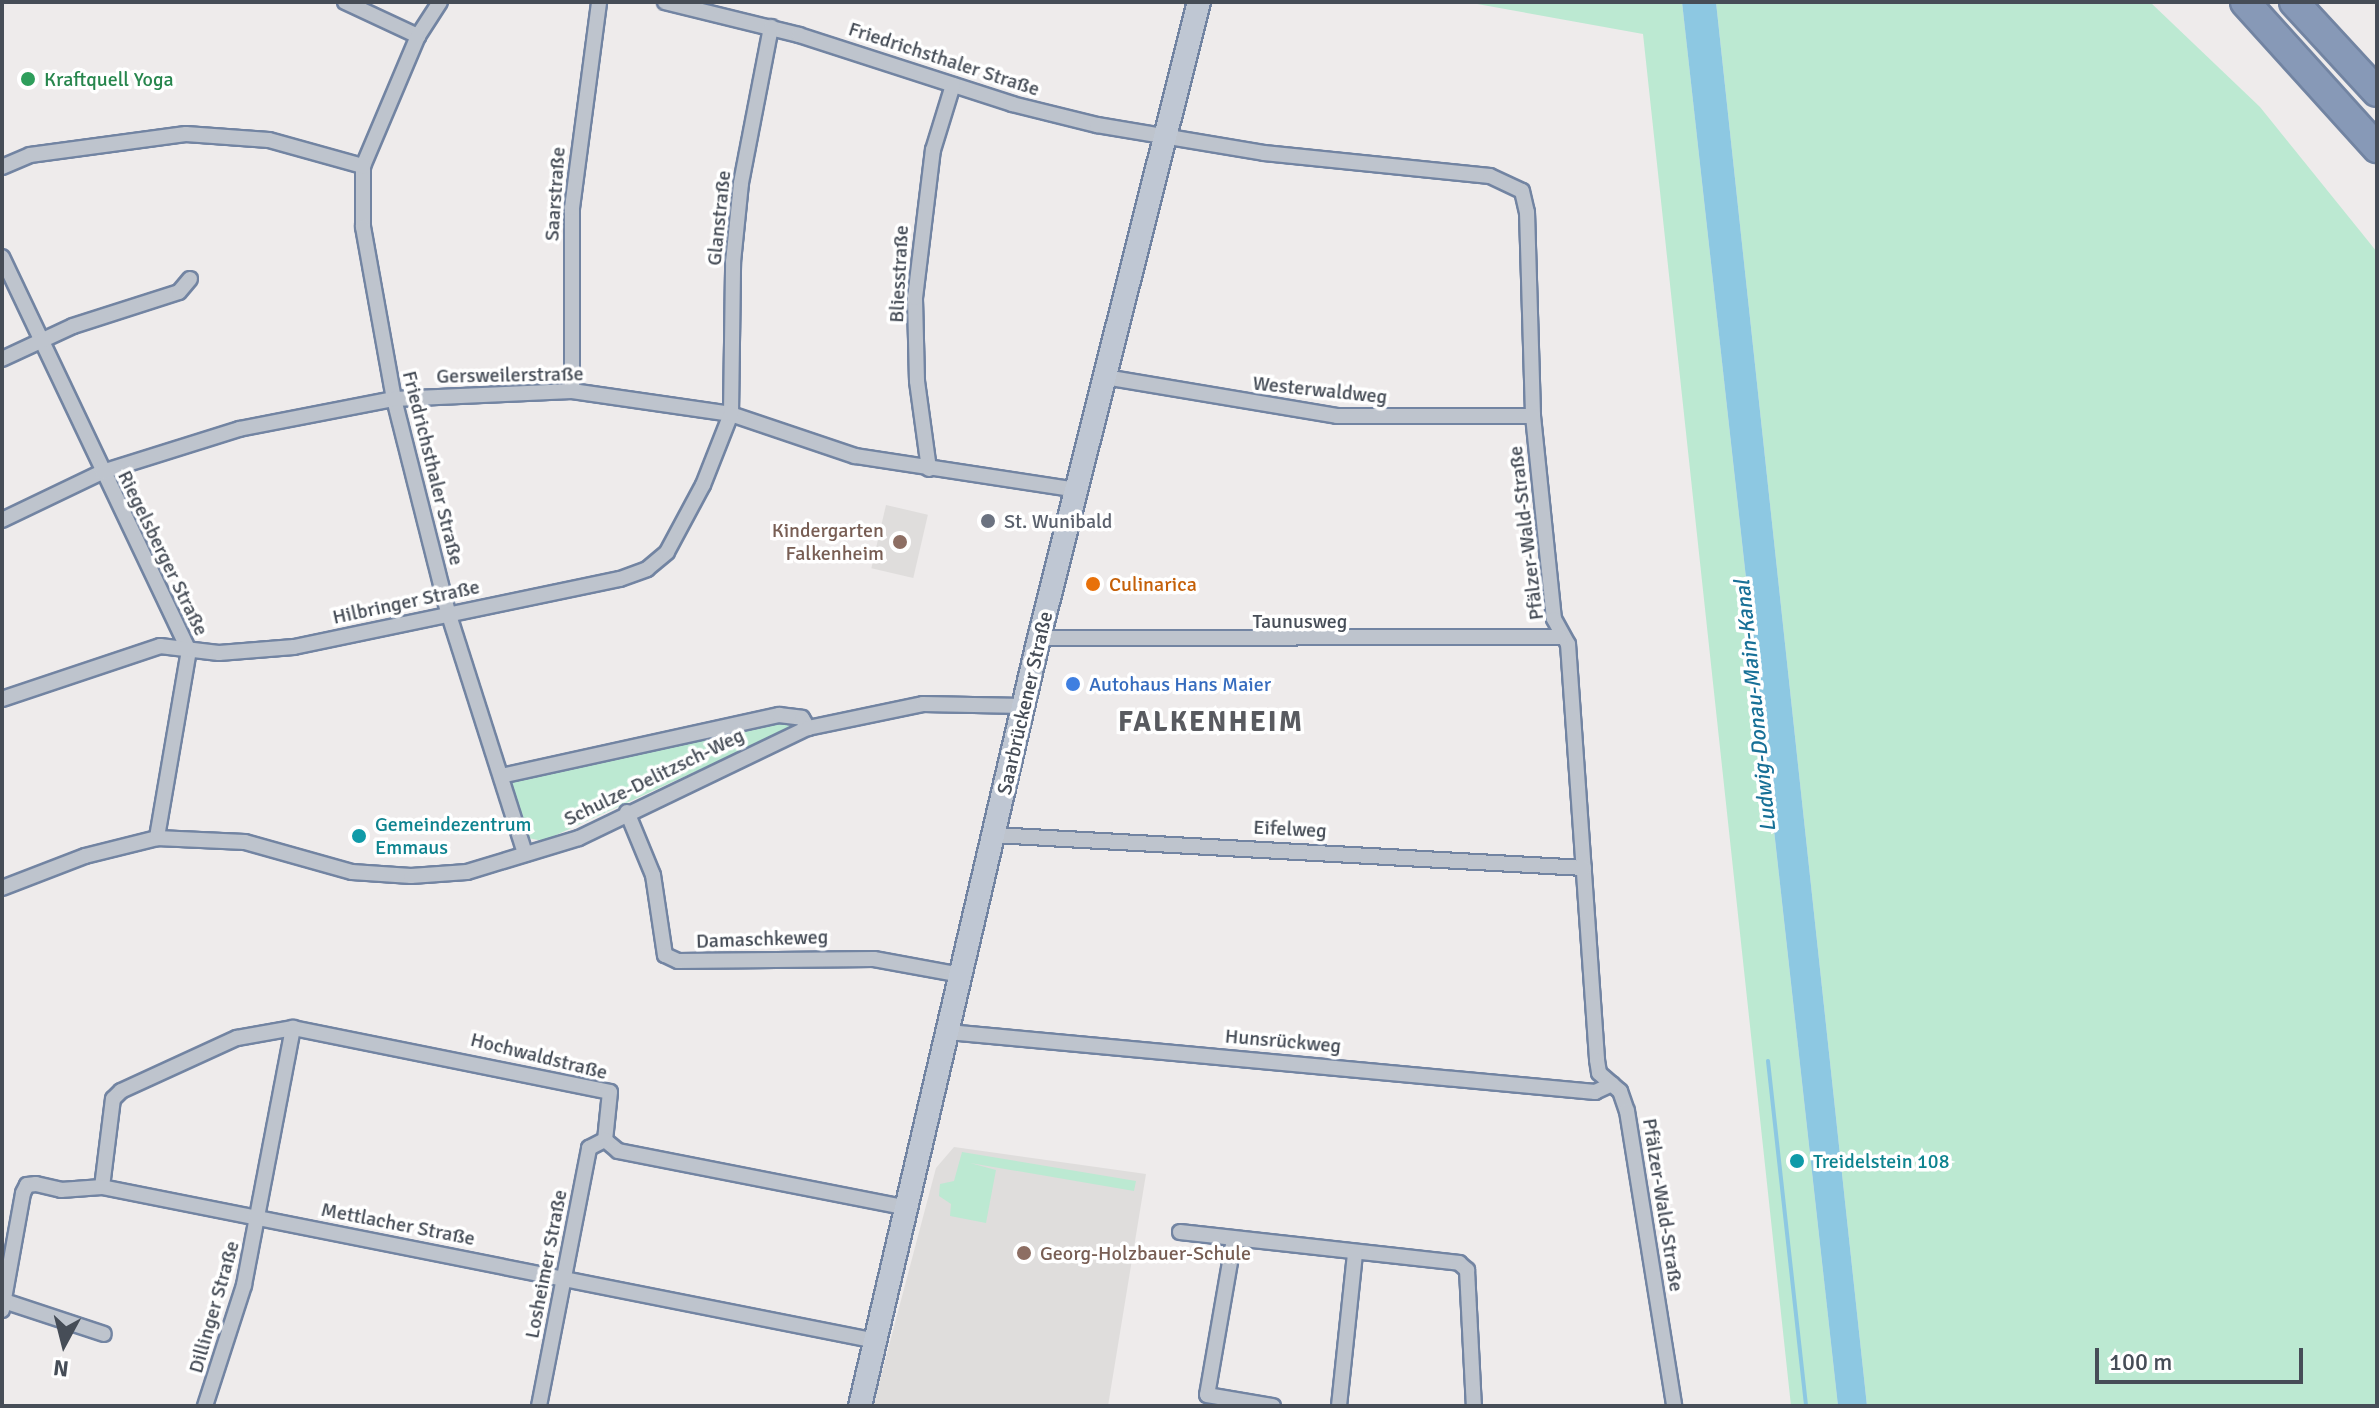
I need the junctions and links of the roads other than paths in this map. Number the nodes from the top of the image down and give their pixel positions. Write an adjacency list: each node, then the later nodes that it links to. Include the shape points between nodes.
1 (345, 2): 9 (street)
2 (440, 2): 9 (street, Friedrichsthaler Straße)
3 (599, 2): 21 (street, Saarstraße, via 572,208)
4 (665, 2): 8 (street, Friedrichsthaler Straße)
5 (1199, 2): 12 (main road, Saarbrückener Straße)
6 (2245, 2): 13 (highway)
7 (2294, 2): 11 (highway)
8 (771, 27): 10 (street, Friedrichsthaler Straße); 23 (street, Glanstraße, via 739,199)
9 (418, 36): 14 (street, Friedrichsthaler Straße)
10 (953, 85): 12 (street, Friedrichsthaler Straße, via 1060,116); 25 (street, Bliesstraße, via 933,150 915,298 917,381)
11 (2377, 92)
12 (1165, 137): 20 (main road, Saarbrückener Straße); 24 (street, Pfälzer-Wald-Straße, via 1490,176 1522,191)
13 (2377, 148)
14 (363, 166): 15 (street, via 269,140 186,134 30,155); 22 (street, Friedrichsthaler Straße, via 363,227)
15 (2, 167)
16 (2, 257): 18 (street, Riegelsberger Straße)
17 (190, 279): 18 (street, via 179,292 107,313)
18 (41, 344): 19 (street); 26 (street, Riegelsberger Straße)
19 (2, 359)
20 (1105, 377): 24 (street, Westerwaldweg, via 1337,416); 27 (main road, Saarbrückener Straße)
21 (572, 391): 22 (street, Gersweilerstraße); 23 (street, Gersweilerstraße)
22 (394, 399): 26 (street, Gersweilerstraße, via 239,429); 29 (street, Friedrichsthaler Straße)
23 (731, 414): 25 (street, Gersweilerstraße, via 855,456); 29 (street, Hilbringer Straße, via 703,485 667,552 647,569)
24 (1533, 416): 30 (street, Pfälzer-Wald-Straße)
25 (929, 469): 27 (street, Gersweilerstraße)
26 (102, 472): 28 (street, Gersweilerstraße); 32 (street, Riegelsberger Straße)
27 (1076, 490): 31 (main road, Saarbrückener Straße)
28 (2, 520)
29 (448, 612): 32 (street, Hilbringer Straße, via 294,647); 36 (street, Friedrichsthaler Straße)
30 (1560, 637): 31 (street, Taunusweg); 41 (street, Pfälzer-Wald-Straße, via 1568,644)
31 (1039, 638): 34 (main road, Saarbrückener Straße)
32 (189, 650): 33 (street, Hilbringer Straße, via 160,646); 39 (street, Riegelsberger Straße)
33 (2, 699)
34 (1024, 706): 35 (street, Schulze-Delitzsch-Weg, via 923,704); 38 (main road, Saarbrückener Straße)
35 (808, 728): 36 (street, Schulze-Delitzsch-Weg, via 802,718 779,715); 37 (street, Schulze-Delitzsch-Weg)
36 (501, 776): 40 (street, Friedrichsthaler Straße)
37 (627, 812): 40 (street, Schulze-Delitzsch-Weg, via 579,838); 43 (street, Damaschkeweg, via 653,875 665,955 678,961 874,959)
38 (994, 835): 41 (street, Eifelweg); 43 (main road, Saarbrückener Straße)
39 (157, 838): 40 (street, Schulze-Delitzsch-Weg, via 245,842 352,872 411,876 467,872); 42 (street, Schulze-Delitzsch-Weg, via 85,856)
40 (525, 854)
41 (1584, 868): 46 (street, Pfälzer-Wald-Straße, via 1599,1073)
42 (2, 888)
43 (961, 975): 45 (main road, Saarbrückener Straße)
44 (293, 1028): 47 (street, Hochwaldstraße, via 610,1092); 48 (street, Hochwaldstraße, via 237,1038 121,1091 113,1099); 50 (street)
45 (948, 1032): 46 (street, Hunsrückweg, via 1595,1092); 49 (main road, Saarbrückener Straße)
46 (1612, 1084): 65 (street, Pfälzer-Wald-Straße, via 1627,1111)
47 (605, 1140): 49 (street, via 618,1151); 54 (street, Losheimer Straße, via 589,1148)
48 (102, 1187): 50 (street, Mettlacher Straße); 55 (street, Mettlacher Straße, via 27,1185)
49 (908, 1208): 57 (main road, Saarbrückener Straße)
50 (260, 1218): 54 (street, Mettlacher Straße); 59 (street, Dillinger Straße)
51 (1180, 1232): 52 (street)
52 (1234, 1239): 53 (street); 58 (street)
53 (1355, 1254): 63 (street); 64 (street, via 1459,1263 1467,1270)
54 (563, 1276): 57 (street, Mettlacher Straße); 60 (street, Losheimer Straße)
55 (3, 1305): 56 (street, Mettlacher Straße)
56 (104, 1334)
57 (876, 1341): 61 (main road, Saarbrückener Straße)
58 (1205, 1401): 62 (street)
59 (205, 1406)
60 (539, 1406)
61 (860, 1406)
62 (1273, 1406)
63 (1339, 1406)
64 (1474, 1406)
65 (1674, 1406)

